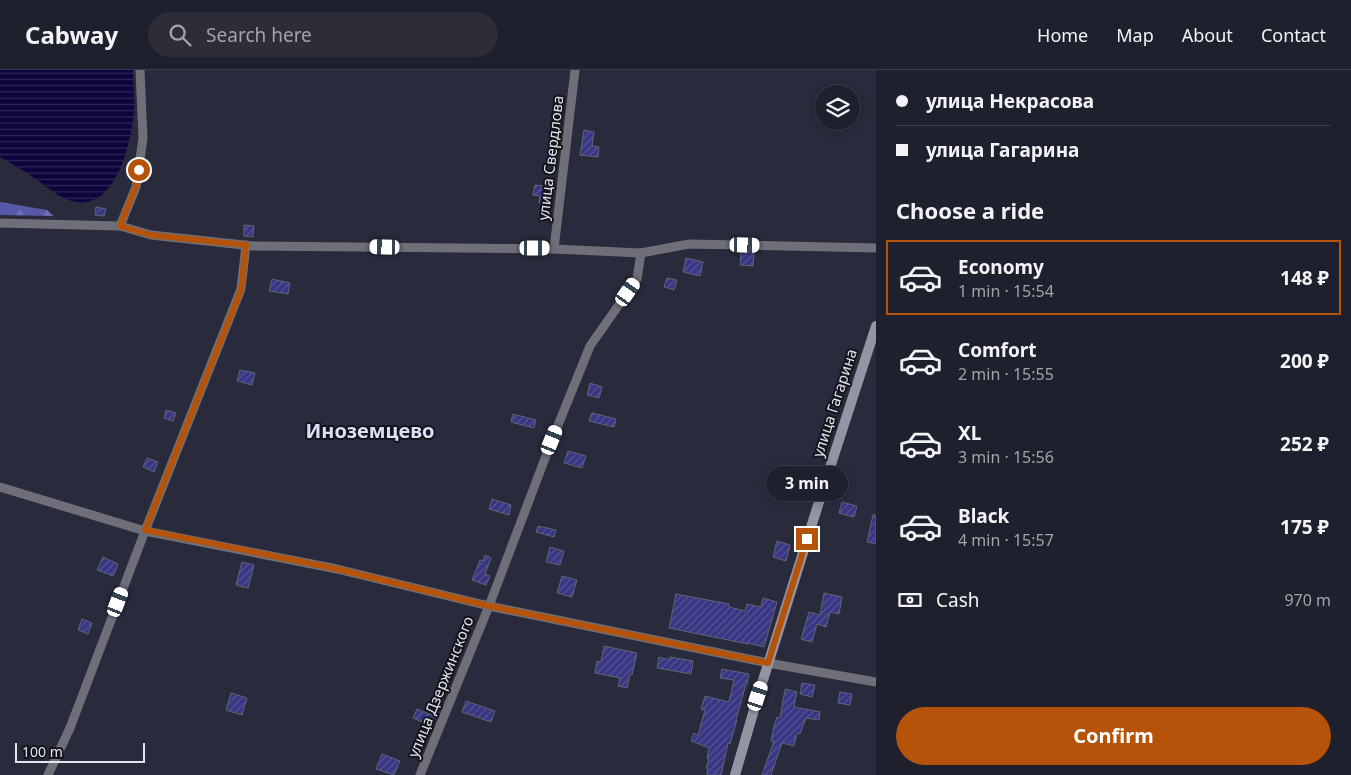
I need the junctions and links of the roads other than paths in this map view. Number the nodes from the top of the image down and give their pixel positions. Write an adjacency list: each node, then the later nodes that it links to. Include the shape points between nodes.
1 (140, 70): 4 (street, via 143,138 136,186)
2 (575, 70): 7 (street, улица Свердлова)
3 (0, 223): 4 (street)
4 (120, 226): 5 (street, via 150,235)
5 (246, 245): 7 (street); 11 (street, via 241,290)
6 (876, 248): 8 (street, via 689,244)
7 (554, 249): 8 (street)
8 (641, 253): 12 (street, улица Дзержинского, via 637,278 590,346)
9 (876, 326): 13 (main road, улица Гагарина)
10 (0, 488): 11 (street)
11 (145, 530): 12 (street, via 337,569); 15 (street, via 70,728)
12 (489, 606): 13 (street); 16 (street, улица Дзержинского)
13 (768, 663): 14 (street); 17 (main road, улица Гагарина)
14 (876, 682)
15 (48, 775)
16 (420, 775)
17 (735, 775)

